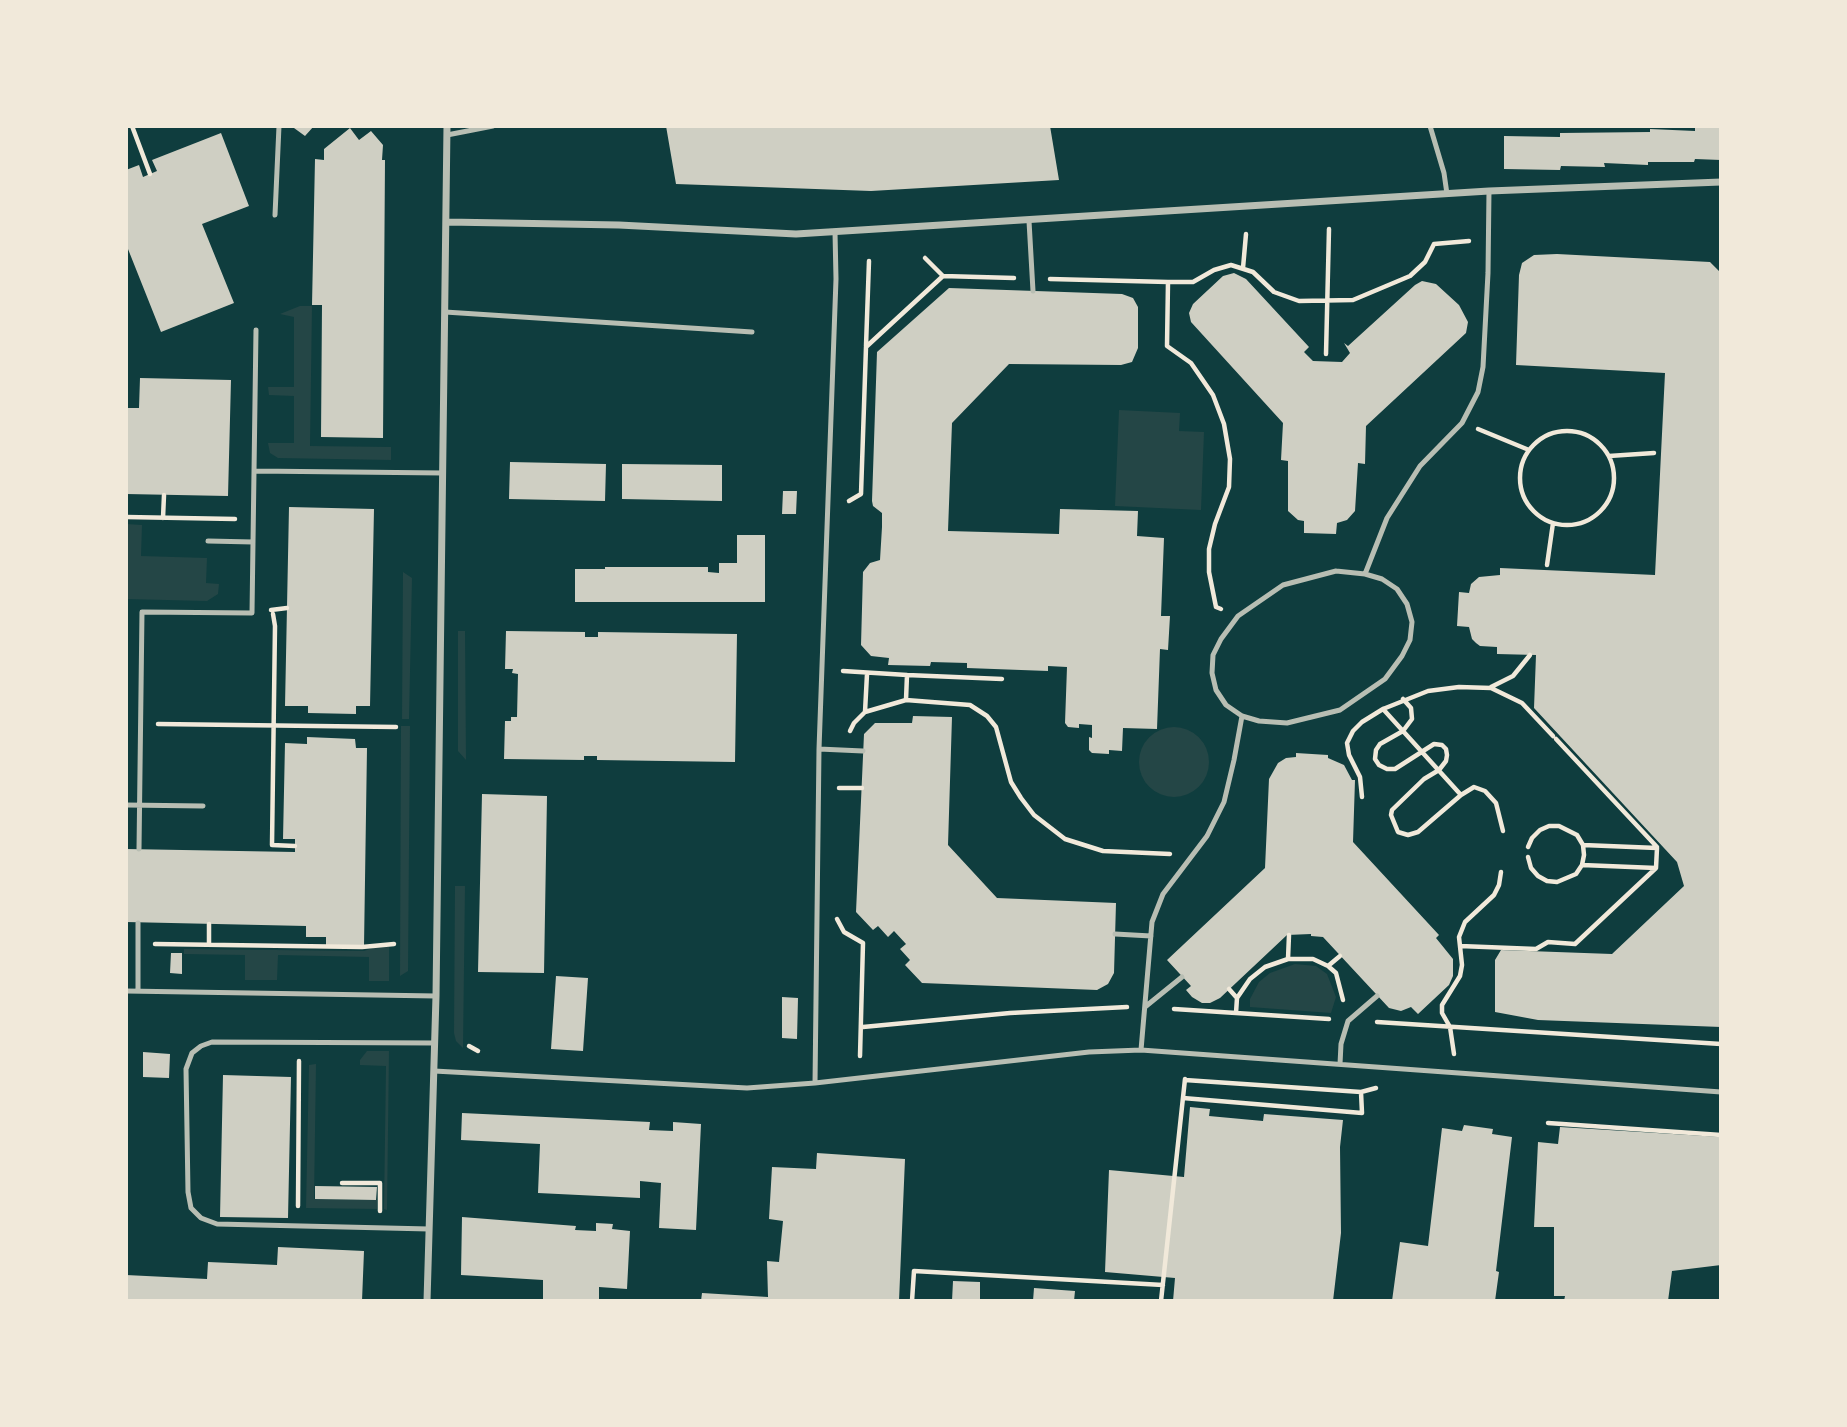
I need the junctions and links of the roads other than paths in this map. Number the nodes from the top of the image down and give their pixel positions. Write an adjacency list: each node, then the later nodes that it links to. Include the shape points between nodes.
1 (278, 126): 8 (lane)
2 (493, 126): 4 (lane)
3 (1430, 126): 7 (lane)
4 (447, 130): 10 (street)
5 (1721, 182): 6 (street)
6 (1489, 191): 7 (street); 20 (lane, via 1483,367 1478,392 1462,423 1420,466 1387,517)
7 (1447, 194): 9 (street)
8 (275, 215)
9 (1029, 221): 11 (street); 12 (lane)
10 (447, 222): 11 (street); 13 (street)
11 (835, 232): 22 (lane)
12 (1033, 291)
13 (445, 312): 15 (lane); 17 (street)
14 (256, 330): 16 (lane)
15 (752, 332)
16 (254, 471): 17 (lane); 19 (lane)
17 (443, 473): 34 (street)
18 (208, 541): 19 (lane)
19 (253, 542): 25 (lane, via 252,613 142,612)
20 (1365, 574): 21 (lane, via 1336,571 1283,585 1238,616 1213,655 1212,673 1226,705); 21 (lane, via 1397,589 1408,604 1412,622 1410,640 1385,678 1340,710 1287,723)
21 (1241, 716): 30 (lane, via 1224,802 1207,836 1163,894)
22 (819, 749): 23 (lane); 41 (lane)
23 (863, 751)
24 (126, 805): 25 (lane)
25 (140, 805): 26 (lane); 27 (lane)
26 (203, 806)
27 (139, 849)
28 (138, 923): 33 (lane)
29 (1115, 934): 30 (lane)
30 (1151, 936): 36 (lane)
31 (1182, 976): 36 (lane)
32 (126, 991): 33 (lane)
33 (138, 991): 34 (lane)
34 (436, 996): 37 (street)
35 (1377, 996): 39 (lane, via 1348,1021)
36 (1145, 1007): 38 (lane)
37 (435, 1044): 40 (street); 43 (lane, via 206,1043 192,1053 186,1069 188,1192 191,1208 201,1218 217,1223)
38 (1141, 1050): 39 (lane); 41 (lane)
39 (1340, 1064): 42 (lane)
40 (434, 1071): 41 (lane, via 715,1088); 43 (street)
41 (815, 1083)
42 (1721, 1092)
43 (429, 1229): 44 (street)
44 (427, 1301)

